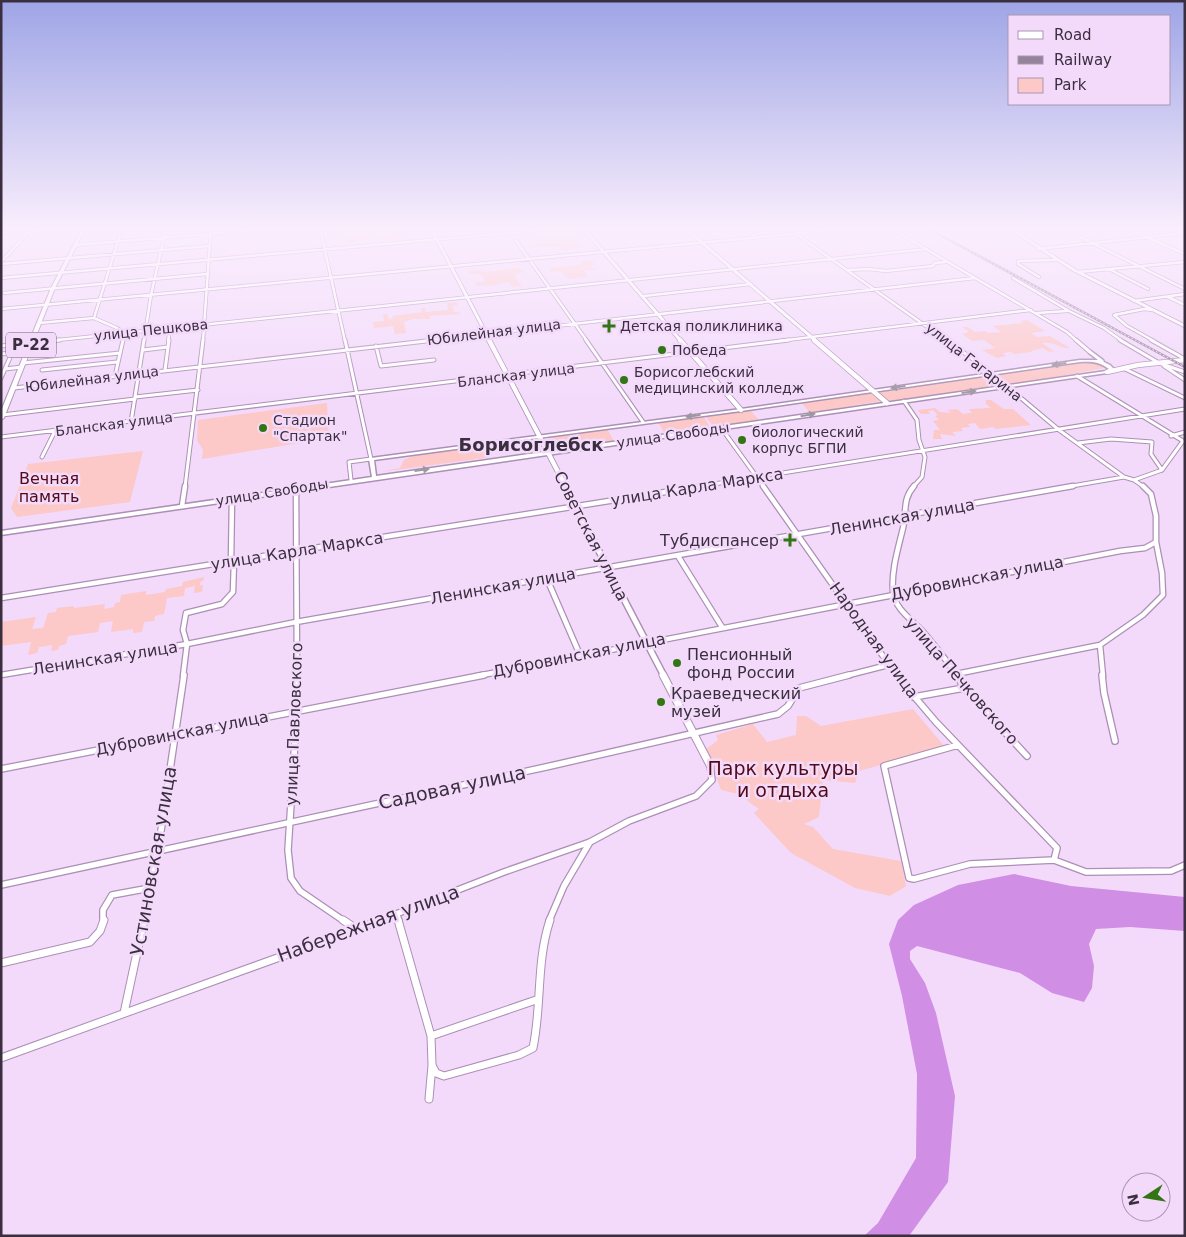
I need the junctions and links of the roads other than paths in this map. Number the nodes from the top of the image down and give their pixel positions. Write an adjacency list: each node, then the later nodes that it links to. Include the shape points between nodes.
1 (82, 286): 18 (street)
2 (103, 286): 29 (street)
3 (153, 286): 25 (street)
4 (206, 286): 21 (street)
5 (251, 286): 21 (street)
6 (334, 286): 37 (street)
7 (461, 286): 28 (street, Советская улица)
8 (574, 286): 19 (street, улица Пешкова)
9 (636, 286): 26 (street)
10 (736, 286): 26 (street)
11 (753, 286): 31 (street)
12 (869, 286): 22 (street, улица Гагарина)
13 (911, 286): 22 (street, Юбилейная улица)
14 (989, 286): 38 (street)
15 (1026, 286): 39 (street)
16 (1105, 286): 30 (street)
17 (1142, 286): 20 (street)
18 (53, 288): 23 (street); 33 (highway, Р-22)
19 (551, 288): 28 (street, улица Пешкова); 45 (street)
20 (1148, 289)
21 (206, 290): 25 (street); 46 (street)
22 (875, 290): 31 (street, Юбилейная улица); 47 (street, улица Гагарина)
23 (4, 293)
24 (1185, 294): 27 (street)
25 (151, 295): 29 (street); 50 (street)
26 (644, 296): 41 (street)
27 (1167, 297): 30 (street); 34 (street)
28 (467, 298): 37 (street, улица Пешкова); 53 (street, Советская улица)
29 (99, 300): 33 (street); 43 (street)
30 (1134, 301): 32 (street)
31 (770, 302): 41 (street, Юбилейная улица); 54 (street)
32 (1139, 304): 36 (street); 40 (street)
33 (46, 305): 35 (street); 44 (highway, Р-22)
34 (1185, 305)
35 (1, 309)
36 (1144, 309): 40 (street); 65 (street, via 1114,315)
37 (339, 310): 46 (street, улица Пешкова); 59 (street)
38 (1031, 310): 42 (street); 47 (street, Бланская улица)
39 (1068, 310): 42 (street); 70 (street, via 1104,328)
40 (1152, 310): 48 (street)
41 (659, 314): 45 (street, Юбилейная улица); 61 (street)
42 (1036, 314): 63 (street, via 1067,332)
43 (94, 318): 44 (street); 51 (street, via 112,324 120,330)
44 (39, 323): 55 (highway, Р-22)
45 (575, 323): 53 (street, Юбилейная улица); 71 (street)
46 (204, 325): 49 (street, улица Пешкова); 75 (street)
47 (925, 325): 54 (street, Бланская улица); 83 (street, улица Гагарина)
48 (1184, 325)
49 (170, 328): 50 (street, улица Пешкова); 58 (street)
50 (147, 330): 52 (street, улица Пешкова); 60 (street)
51 (118, 333): 52 (street, улица Пешкова); 55 (street, улица Пешкова)
52 (125, 333): 62 (street)
53 (486, 333): 57 (street, Юбилейная улица); 85 (street, Советская улица)
54 (813, 338): 61 (street, Бланская улица); 92 (street)
55 (32, 343): 56 (street, улица Пешкова); 74 (highway, Р-22)
56 (1, 346)
57 (376, 346): 59 (street, Юбилейная улица); 66 (street, via 380,366)
58 (168, 347): 60 (street); 79 (street)
59 (348, 349): 75 (street, Юбилейная улица); 93 (street)
60 (143, 350): 82 (street)
61 (693, 352): 71 (street, Бланская улица); 100 (street)
62 (120, 353): 68 (street); 74 (street)
63 (1091, 353): 67 (main road, via 1091,358); 69 (street); 72 (main road)
64 (1, 354): 76 (street, via 12,353)
65 (1185, 359): 70 (street, улица Свободы)
66 (434, 360)
67 (1080, 361): 69 (main road, улица Свободы); 83 (main road, улица Свободы, one-way to 83)
68 (117, 362): 78 (street); 84 (street)
69 (1100, 362): 72 (main road, улица Свободы); 80 (street)
70 (1159, 363): 73 (street, улица Свободы); 81 (street); 88 (street)
71 (603, 364): 85 (street, Бланская улица); 105 (street)
72 (1107, 364): 73 (street, улица Свободы); 80 (main road, улица Свободы)
73 (1153, 364): 77 (street, улица Свободы)
74 (22, 365): 76 (street); 90 (highway, Р-22)
75 (201, 367): 79 (street, Юбилейная улица); 91 (street)
76 (5, 369): 87 (street)
77 (1120, 369): 80 (street, улица Свободы); 95 (street)
78 (42, 370)
79 (165, 370): 82 (street, Юбилейная улица)
80 (1109, 370): 86 (main road, улица Свободы)
81 (1185, 372)
82 (140, 373): 84 (street, Юбилейная улица); 94 (street)
83 (992, 374): 89 (street, улица Гагарина); 92 (main road, улица Свободы, one-way to 92)
84 (115, 376): 90 (street, Юбилейная улица)
85 (508, 376): 93 (street, Бланская улица); 110 (street, Советская улица)
86 (1077, 376): 89 (main road, улица Свободы); 103 (street)
87 (1, 378)
88 (1185, 380)
89 (1006, 387): 96 (main road, улица Свободы, one-way to 89); 107 (street, улица Гагарина)
90 (14, 388): 102 (highway, Р-22)
91 (198, 390): 94 (street); 101 (street)
92 (873, 391): 97 (street); 100 (main road, улица Свободы)
93 (358, 394): 101 (street, Бланская улица); 117 (street)
94 (135, 398): 102 (street); 104 (street)
95 (1185, 398)
96 (904, 401): 97 (main road, улица Свободы); 98 (street)
97 (890, 402): 98 (street); 106 (main road, улица Свободы, one-way to 97)
98 (909, 408): 114 (street, via 917,420)
99 (1185, 409): 103 (street, улица Карла Маркса)
100 (741, 410): 105 (main road, улица Свободы, one-way to 105)
101 (194, 415): 104 (street, Бланская улица); 126 (street)
102 (2, 416)
103 (1141, 417): 107 (street, улица Карла Маркса); 111 (street)
104 (130, 422): 108 (street, Бланская улица)
105 (643, 422): 110 (main road, улица Свободы)
106 (722, 429): 115 (main road, улица Свободы); 121 (street, Народная улица)
107 (1059, 430): 113 (street, улица Гагарина); 114 (street, улица Карла Маркса)
108 (55, 431): 112 (street, Бланская улица); 116 (street)
109 (1185, 432): 111 (street)
110 (539, 436): 115 (street, Советская улица); 117 (main road, улица Свободы)
111 (1172, 436): 118 (street, via 1183,441)
112 (1, 437)
113 (1078, 443): 118 (street, via 1111,439 1152,442 1151,454); 120 (street, улица Гагарина)
114 (922, 452): 121 (street, улица Карла Маркса); 128 (street, via 925,457 922,477 907,494)
115 (548, 453): 119 (main road, улица Свободы, one-way to 115); 127 (street, Советская улица)
116 (42, 457)
117 (371, 459): 119 (main road); 122 (street, via 349,462)
118 (1162, 470): 123 (street)
119 (374, 476): 122 (main road, улица Свободы)
120 (1124, 477): 123 (street); 128 (street, Ленинская улица)
121 (758, 478): 127 (street, улица Карла Маркса); 130 (street, Народная улица)
122 (351, 480): 124 (main road, улица Свободы)
123 (1134, 480): 131 (street, via 1151,494 1156,516)
124 (296, 488): 125 (main road, улица Свободы); 132 (street, улица Павловского)
125 (232, 498): 126 (main road, улица Свободы); 134 (street, Устиновская улица)
126 (182, 506): 129 (main road, улица Свободы)
127 (575, 506): 132 (street, улица Карла Маркса); 135 (street, Советская улица)
128 (906, 516): 130 (street, Ленинская улица); 137 (street, via 893,573)
129 (1, 533)
130 (799, 535): 133 (street, Ленинская улица); 139 (street, Народная улица)
131 (1156, 542): 137 (street, Дубровинская улица, via 1145,548); 144 (street, via 1162,595 1143,615)
132 (298, 552): 134 (street, улица Карла Маркса); 140 (street, улица Павловского)
133 (678, 556): 135 (street, Ленинская улица); 141 (street)
134 (233, 562): 138 (street, улица Карла Маркса); 143 (street, Устиновская улица, via 233,592 222,604 186,613 183,630)
135 (607, 568): 136 (street, Ленинская улица); 142 (street, Советская улица)
136 (547, 579): 140 (street, Ленинская улица); 145 (street)
137 (893, 594): 139 (street, Дубровинская улица); 147 (street, улица Печковского, via 900,609 925,634)
138 (1, 598)
139 (846, 603): 141 (street, Дубровинская улица); 146 (street, Народная улица)
140 (296, 622): 143 (street, Ленинская улица); 151 (street, улица Павловского)
141 (722, 628): 142 (street, Дубровинская улица)
142 (646, 642): 145 (street, Дубровинская улица); 153 (street, Советская улица)
143 (187, 644): 148 (street, Ленинская улица); 152 (street, Устиновская улица)
144 (1100, 645): 147 (street); 154 (street, via 1104,693)
145 (580, 655): 151 (street, Дубровинская улица)
146 (888, 665): 150 (street, Народная улица); 153 (street, Садовая улица, via 799,688 789,706 778,714)
147 (956, 674): 149 (street, улица Печковского)
148 (1, 675)
149 (964, 688): 150 (street); 156 (street, улица Печковского)
150 (914, 697): 155 (street, Народная улица)
151 (297, 710): 152 (street, Дубровинская улица); 159 (street, улица Павловского)
152 (175, 734): 158 (street, Дубровинская улица); 161 (street, Устиновская улица)
153 (693, 734): 157 (street, Советская улица); 159 (street, Садовая улица)
154 (1115, 741)
155 (958, 745): 162 (street, Народная улица, via 1057,848); 162 (street, via 884,766 909,878 914,880 970,864)
156 (1027, 756)
157 (710, 765): 160 (street, Набережная улица, via 712,780 696,796 628,821)
158 (1, 768)
159 (291, 821): 161 (street, Садовая улица); 167 (street, улица Павловского, via 288,850 295,886)
160 (590, 842): 166 (street, Набережная улица, via 504,872); 169 (street, via 554,903 540,962)
161 (158, 851): 164 (street, Садовая улица); 165 (street, Устиновская улица)
162 (1054, 860): 163 (street, via 1086,872 1171,871)
163 (1185, 865)
164 (1, 885)
165 (150, 888): 168 (street, via 112,895 102,910 105,922 100,934 90,942); 170 (street, Устиновская улица)
166 (397, 916): 167 (street, Набережная улица); 171 (street)
167 (355, 928): 170 (street, Набережная улица)
168 (1, 963)
169 (536, 1000): 171 (street); 173 (street, via 533,1048 444,1076 436,1073)
170 (124, 1013): 172 (street, Набережная улица)
171 (431, 1036): 173 (street)
172 (1, 1058)
173 (432, 1065): 174 (street)
174 (429, 1099)

